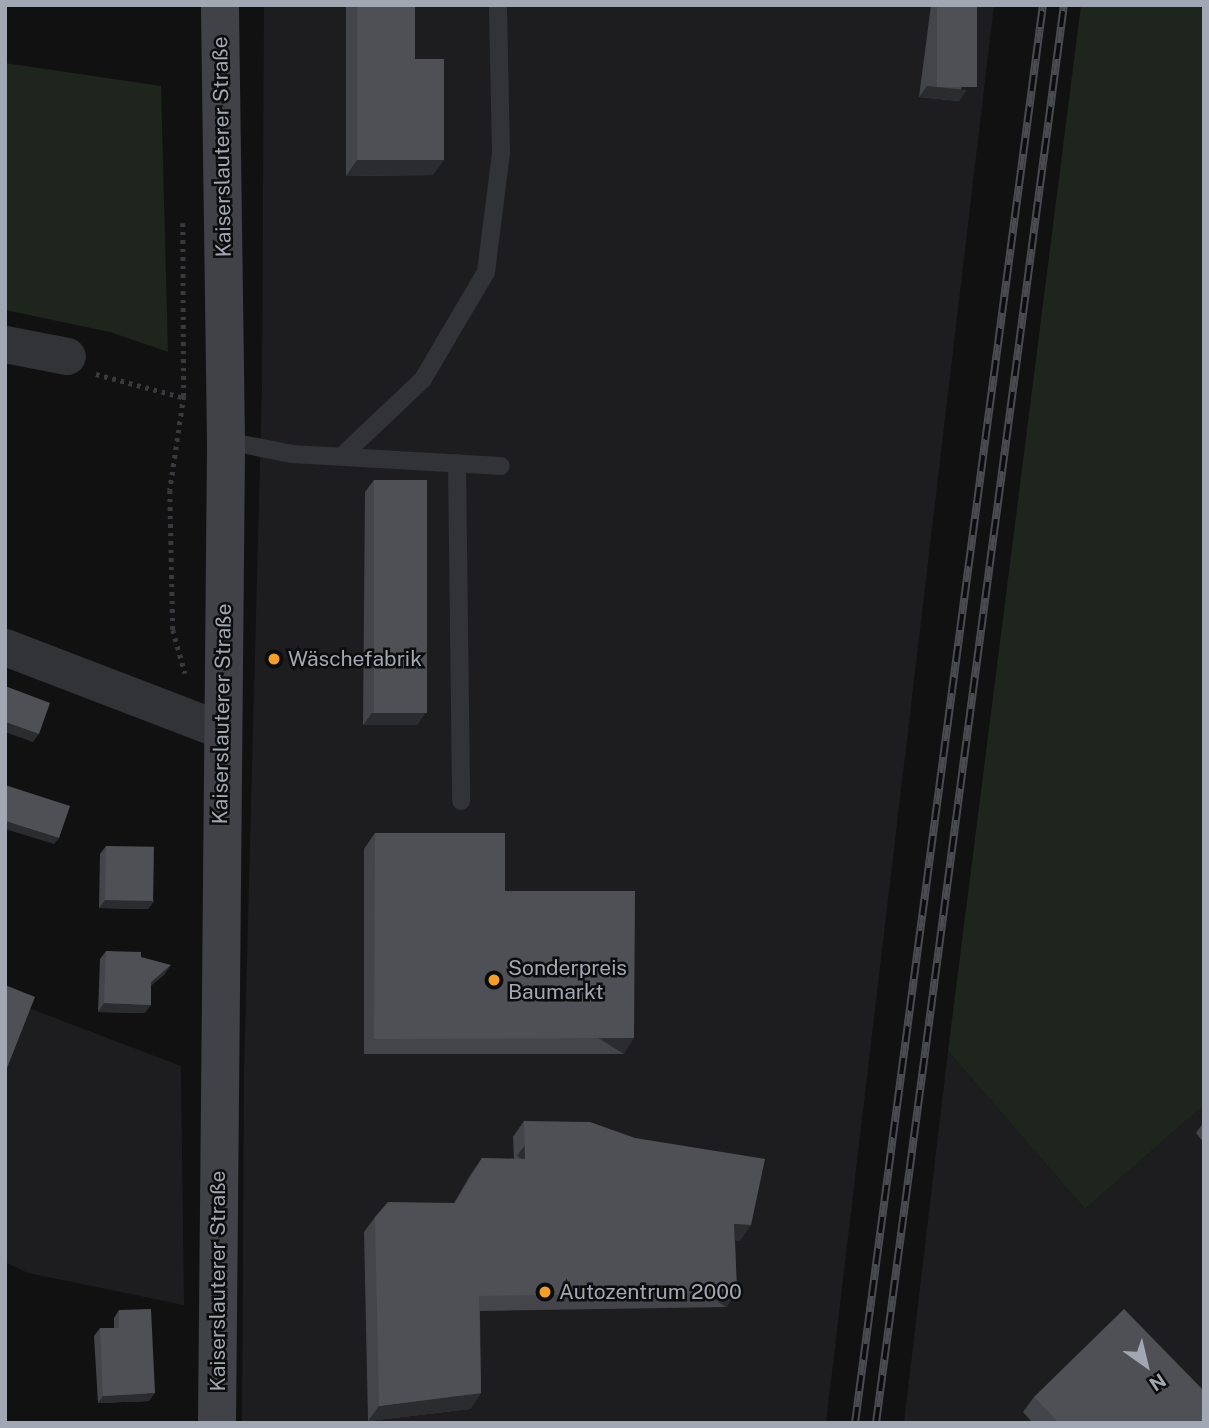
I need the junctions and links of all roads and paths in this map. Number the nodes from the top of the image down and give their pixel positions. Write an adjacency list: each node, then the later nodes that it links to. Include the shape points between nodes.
1 (220, 5): 6 (main road, Kaiserslauterer Straße)
2 (498, 5): 7 (lane, via 502,153 486,272 423,379)
3 (5, 344): 4 (street)
4 (67, 356): 5 (path, via 79,369)
5 (184, 397): 6 (path); 11 (path, via 170,490 173,630)
6 (226, 440): 7 (lane, via 292,454); 11 (main road, Kaiserslauterer Straße)
7 (342, 456): 8 (lane)
8 (457, 463): 9 (lane); 12 (lane)
9 (501, 466)
10 (5, 647): 11 (street)
11 (205, 725): 13 (main road, Kaiserslauterer Straße)
12 (461, 802)
13 (217, 1423)

